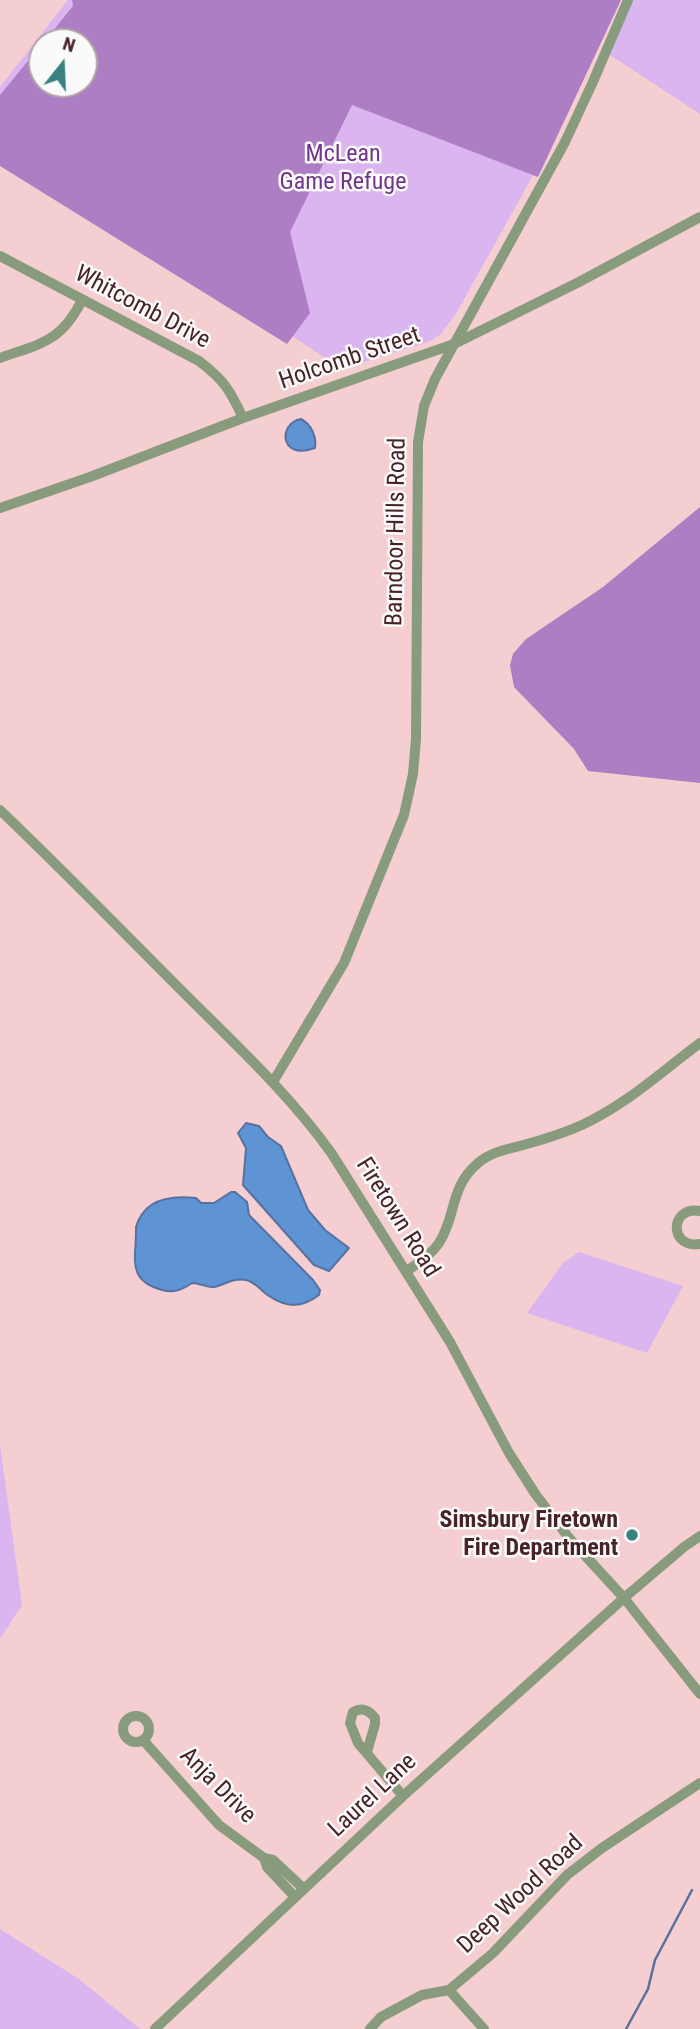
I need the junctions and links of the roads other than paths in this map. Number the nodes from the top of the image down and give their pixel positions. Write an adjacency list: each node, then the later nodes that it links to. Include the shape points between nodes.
1 (628, 0): 5 (street, Barndoor Hills Road, via 565,142)
2 (700, 217): 5 (street, Holcomb Street)
3 (0, 256): 4 (street, Whitcomb Drive)
4 (82, 300): 6 (street, via 59,333); 7 (street, Whitcomb Drive, via 199,361 229,389)
5 (454, 344): 7 (street, Holcomb Street); 11 (street, Barndoor Hills Road, via 424,406 418,442 415,739 410,795 344,963)
6 (0, 358)
7 (243, 418): 8 (street, Holcomb Street)
8 (0, 508)
9 (0, 810): 11 (street, Firetown Road)
10 (700, 1043): 14 (street, via 604,1114 563,1133 487,1156 458,1188 440,1241)
11 (272, 1082): 14 (street, Firetown Road, via 332,1154)
12 (700, 1211): 13 (street, via 680,1216 677,1227 685,1242)
13 (700, 1244)
14 (407, 1271): 16 (street, Firetown Road, via 536,1495)
15 (700, 1536): 16 (street, Laurel Lane)
16 (624, 1598): 17 (street, Firetown Road); 21 (street, Laurel Lane)
17 (700, 1694)
18 (143, 1740): 22 (street, Anja Drive, via 219,1825)
19 (366, 1752): 21 (street)
20 (700, 1783): 25 (street, Deep Wood Road, via 567,1875 493,1953)
21 (403, 1796): 23 (street, Laurel Lane)
22 (264, 1857): 23 (street, Anja Drive); 24 (street, Anja Drive, via 267,1867)
23 (304, 1889): 24 (street, Laurel Lane)
24 (295, 1897): 26 (street, Laurel Lane)
25 (449, 1990): 27 (street, Deep Wood Road, via 422,1995 381,2017); 28 (street)
26 (155, 2029)
27 (370, 2029)
28 (484, 2029)

